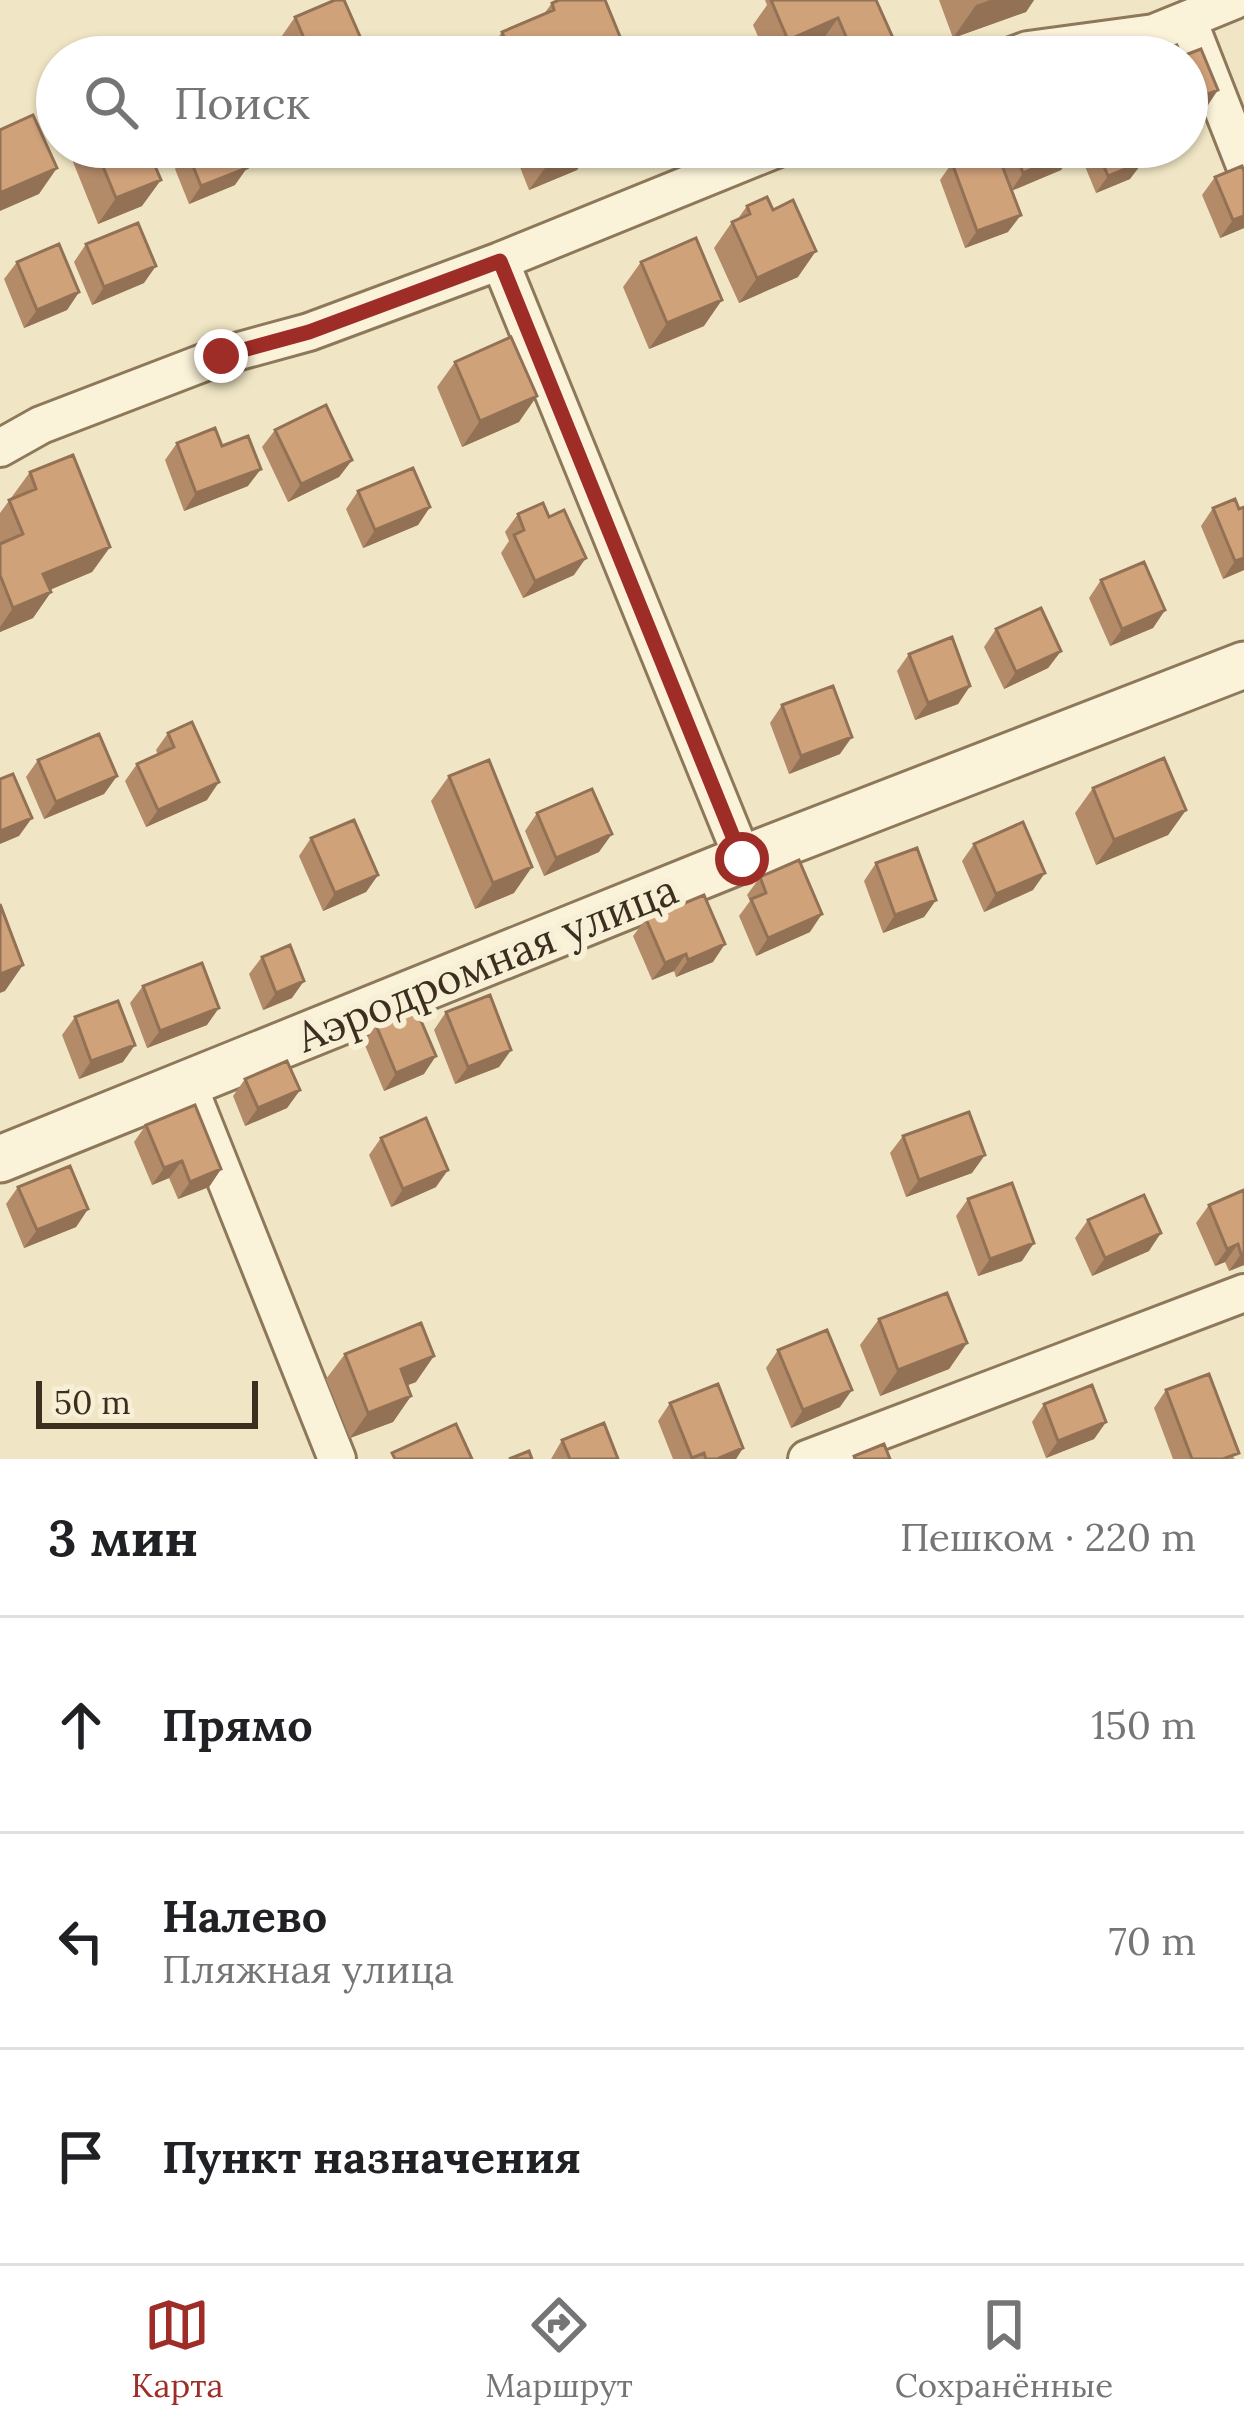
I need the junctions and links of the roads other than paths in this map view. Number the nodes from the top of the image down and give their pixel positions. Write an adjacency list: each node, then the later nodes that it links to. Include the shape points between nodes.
1 (1235, 0): 2 (street)
2 (1188, 20): 3 (street); 4 (street)
3 (1132, 36)
4 (1194, 36)
5 (1208, 71): 6 (street)
6 (1244, 163)
7 (730, 168): 8 (street)
8 (500, 261): 9 (street, via 221,356); 11 (street)
9 (0, 448)
10 (1244, 665): 11 (street, Аэродромная улица)
11 (742, 859): 12 (street, Аэродромная улица)
12 (188, 1085): 13 (street, Аэродромная улица); 15 (street)
13 (0, 1159)
14 (1244, 1293): 16 (street)
15 (337, 1459)
16 (807, 1459)

